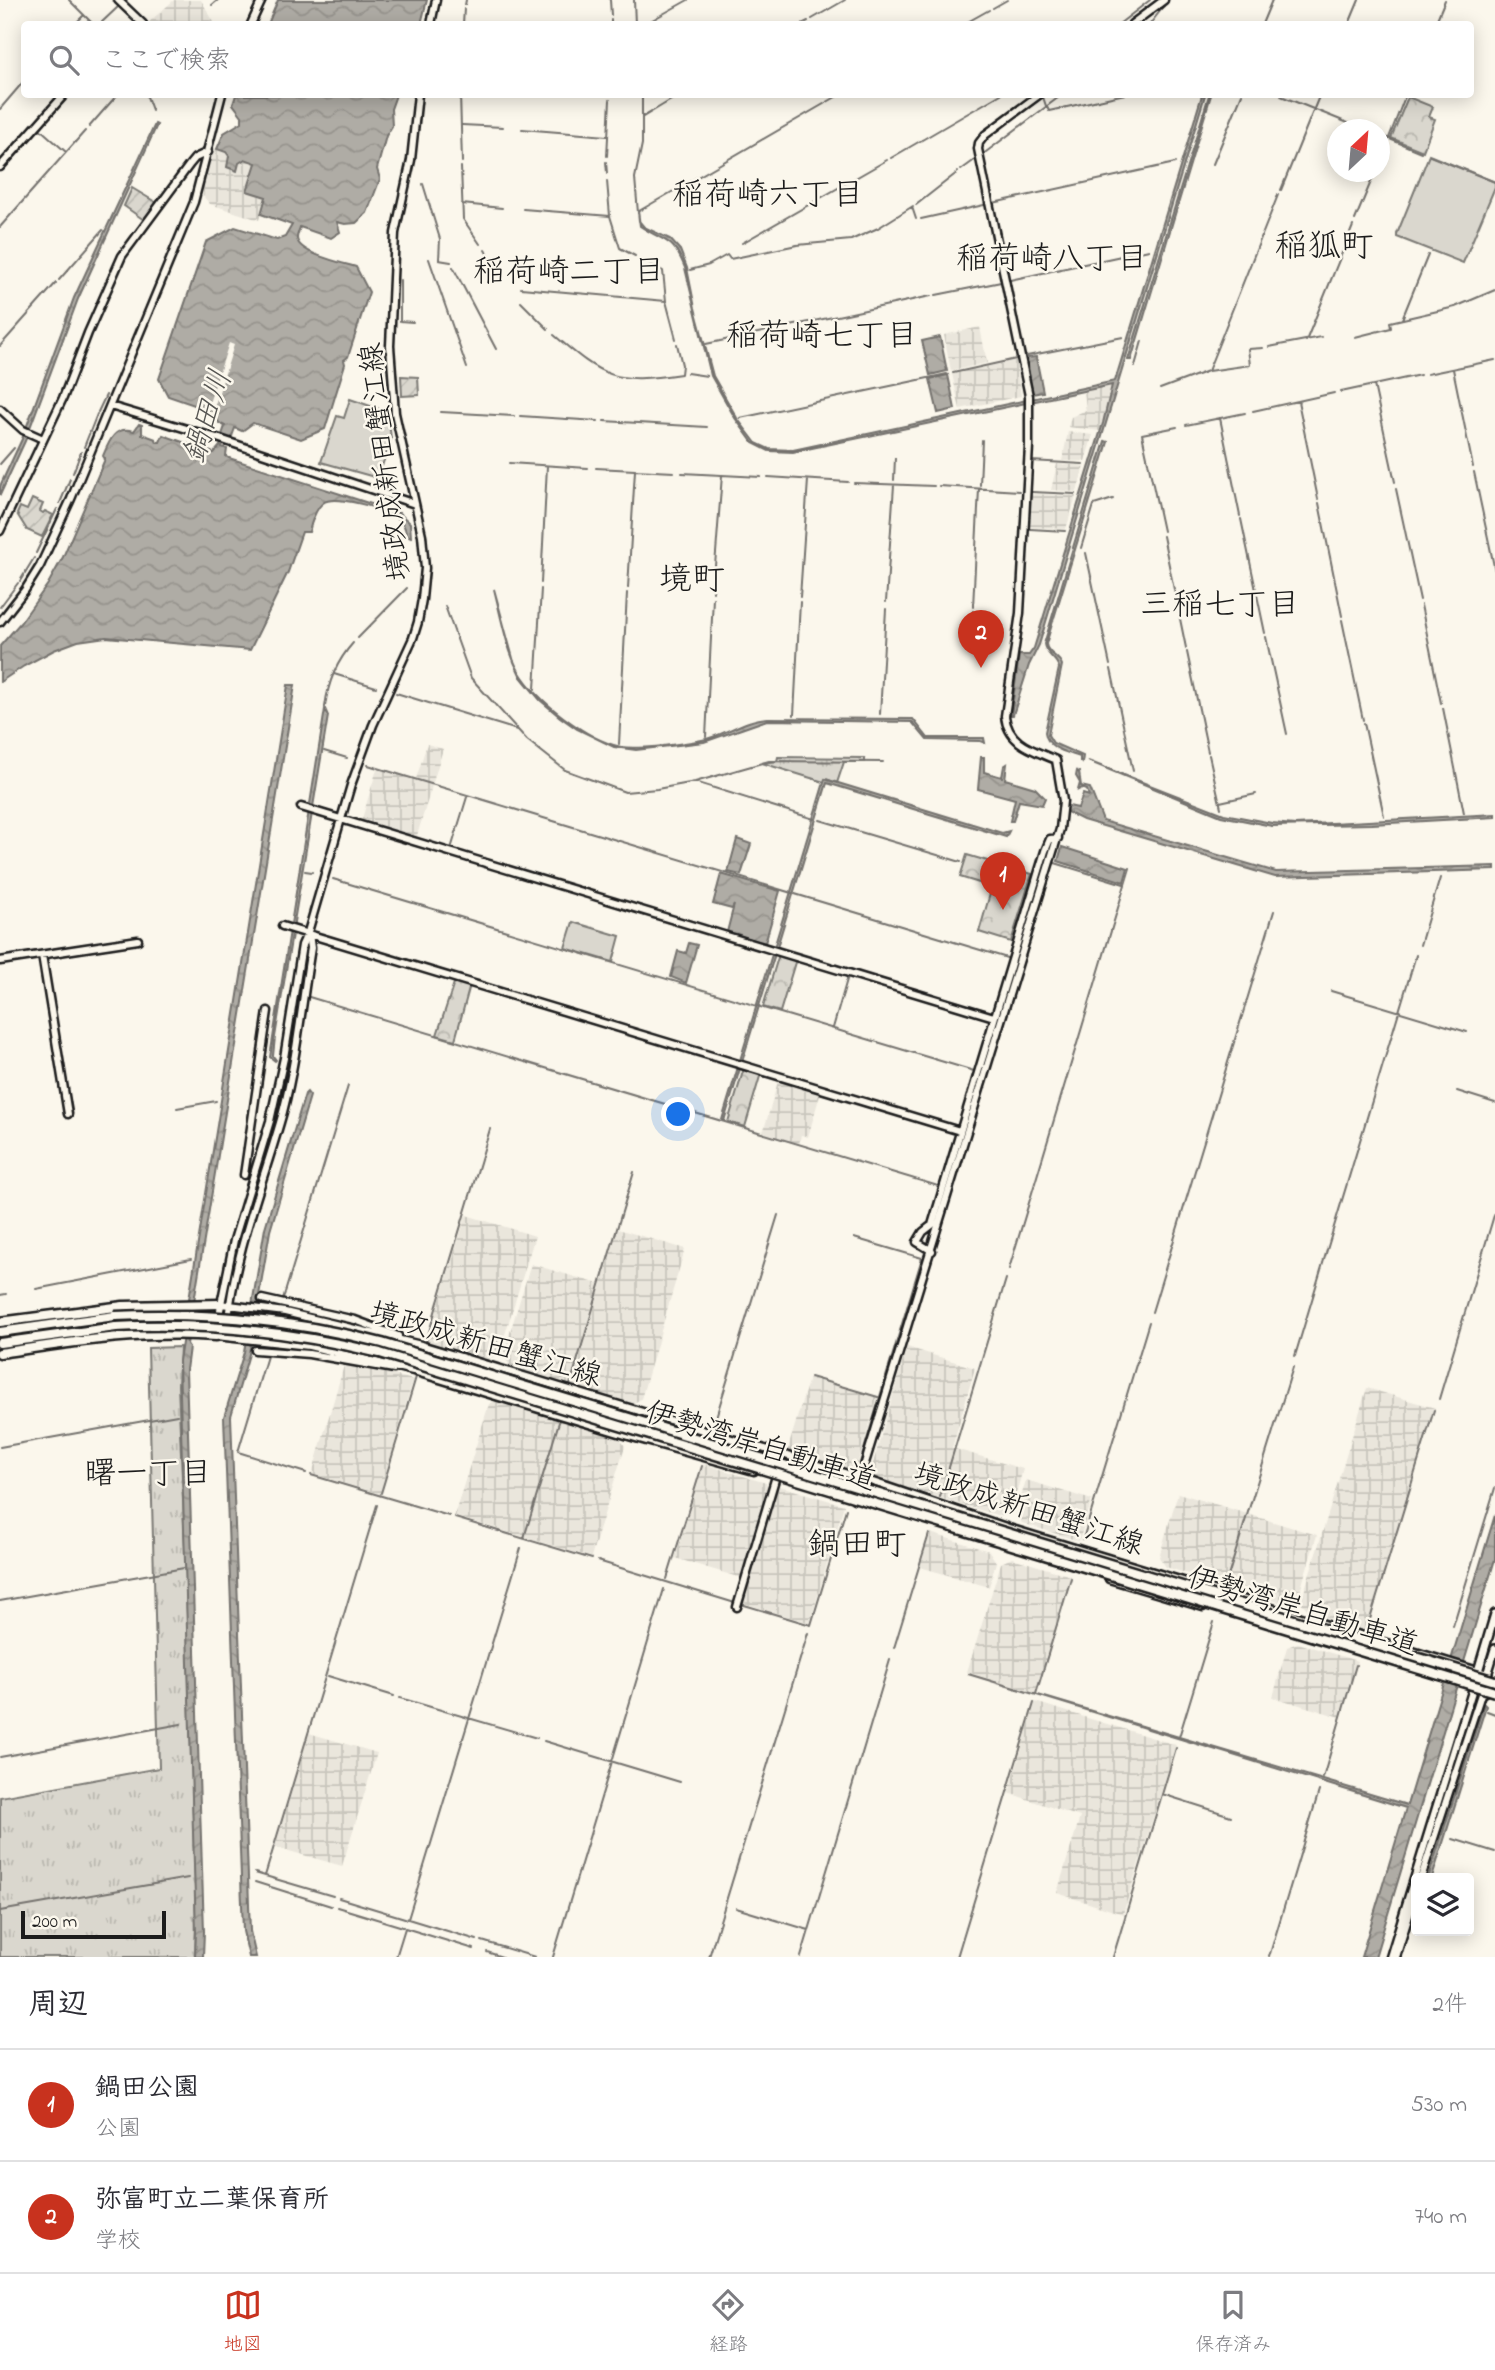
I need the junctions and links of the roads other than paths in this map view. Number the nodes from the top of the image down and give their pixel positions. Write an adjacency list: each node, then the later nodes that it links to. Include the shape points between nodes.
1 (118, 0): 5 (street)
2 (262, 0): 8 (street)
3 (436, 0): 9 (street)
4 (1164, 0): 10 (street)
5 (137, 19): 6 (street); 7 (street)
6 (135, 21)
7 (139, 21)
8 (252, 21)
9 (432, 21)
10 (1136, 21)
11 (61, 98): 16 (street)
12 (221, 98): 15 (street)
13 (418, 98): 20 (street, 境政成新田蟹江線, via 411,160 395,233 390,346 395,413)
14 (1035, 98): 25 (street, via 985,135 978,149 1029,399 1020,613 1005,716 1009,731 1020,744 1056,760 1063,801)
15 (208, 152): 17 (street, via 194,202); 19 (street, via 190,164 122,256)
16 (0, 167)
17 (110, 406): 20 (street); 22 (street, via 49,548)
18 (0, 409): 19 (street)
19 (43, 439): 21 (street)
20 (415, 504): 24 (street, 境政成新田蟹江線, via 425,569 418,622 373,725)
21 (0, 531)
22 (0, 622)
23 (304, 808): 24 (street)
24 (340, 818): 27 (street, 境政成新田蟹江線); 32 (street)
25 (1058, 838): 32 (street, via 1050,838 1045,851); 36 (street)
26 (289, 927): 27 (street)
27 (308, 932): 34 (street); 38 (street, 境政成新田蟹江線, via 282,1071 234,1241)
28 (138, 940): 29 (street)
29 (42, 954): 30 (street); 33 (street)
30 (0, 961)
31 (268, 1011): 35 (street)
32 (994, 1017): 34 (street)
33 (68, 1114)
34 (960, 1131): 36 (street, via 932,1224 917,1242)
35 (244, 1175)
36 (932, 1251): 49 (street)
37 (262, 1299): 44 (street, via 355,1320)
38 (225, 1304): 39 (highway, via 123,1306); 41 (street, 境政成新田蟹江線); 42 (street, 境政成新田蟹江線); 44 (street, 境政成新田蟹江線, via 313,1318)
39 (0, 1322)
40 (0, 1332): 55 (highway, 伊勢湾岸自動車道, bridge, via 72,1321 164,1315 225,1316 344,1333)
41 (216, 1336): 42 (street, 境政成新田蟹江線); 46 (highway, via 85,1339)
42 (226, 1337): 47 (street, 境政成新田蟹江線, via 309,1346)
43 (0, 1343): 57 (highway, 伊勢湾岸自動車道, bridge, via 151,1325 243,1329 341,1344)
44 (421, 1345): 49 (street, 境政成新田蟹江線)
45 (255, 1350): 47 (street)
46 (0, 1353)
47 (413, 1371): 48 (street, 境政成新田蟹江線)
48 (776, 1476): 50 (street, 境政成新田蟹江線); 51 (street)
49 (861, 1478): 50 (street); 54 (street, 境政成新田蟹江線, bridge, via 1009,1528)
50 (854, 1499): 56 (street, 境政成新田蟹江線, bridge)
51 (737, 1607)
52 (1495, 1614): 54 (main road)
53 (1495, 1649): 55 (main road)
54 (1478, 1671): 55 (street, 境政成新田蟹江線); 56 (main road)
55 (1493, 1677): 56 (main road)
56 (1478, 1689): 57 (main road); 58 (street); 60 (street)
57 (1495, 1694)
58 (1423, 1873)
59 (1411, 1909): 61 (street)
60 (1390, 1957)
61 (1396, 1957)

